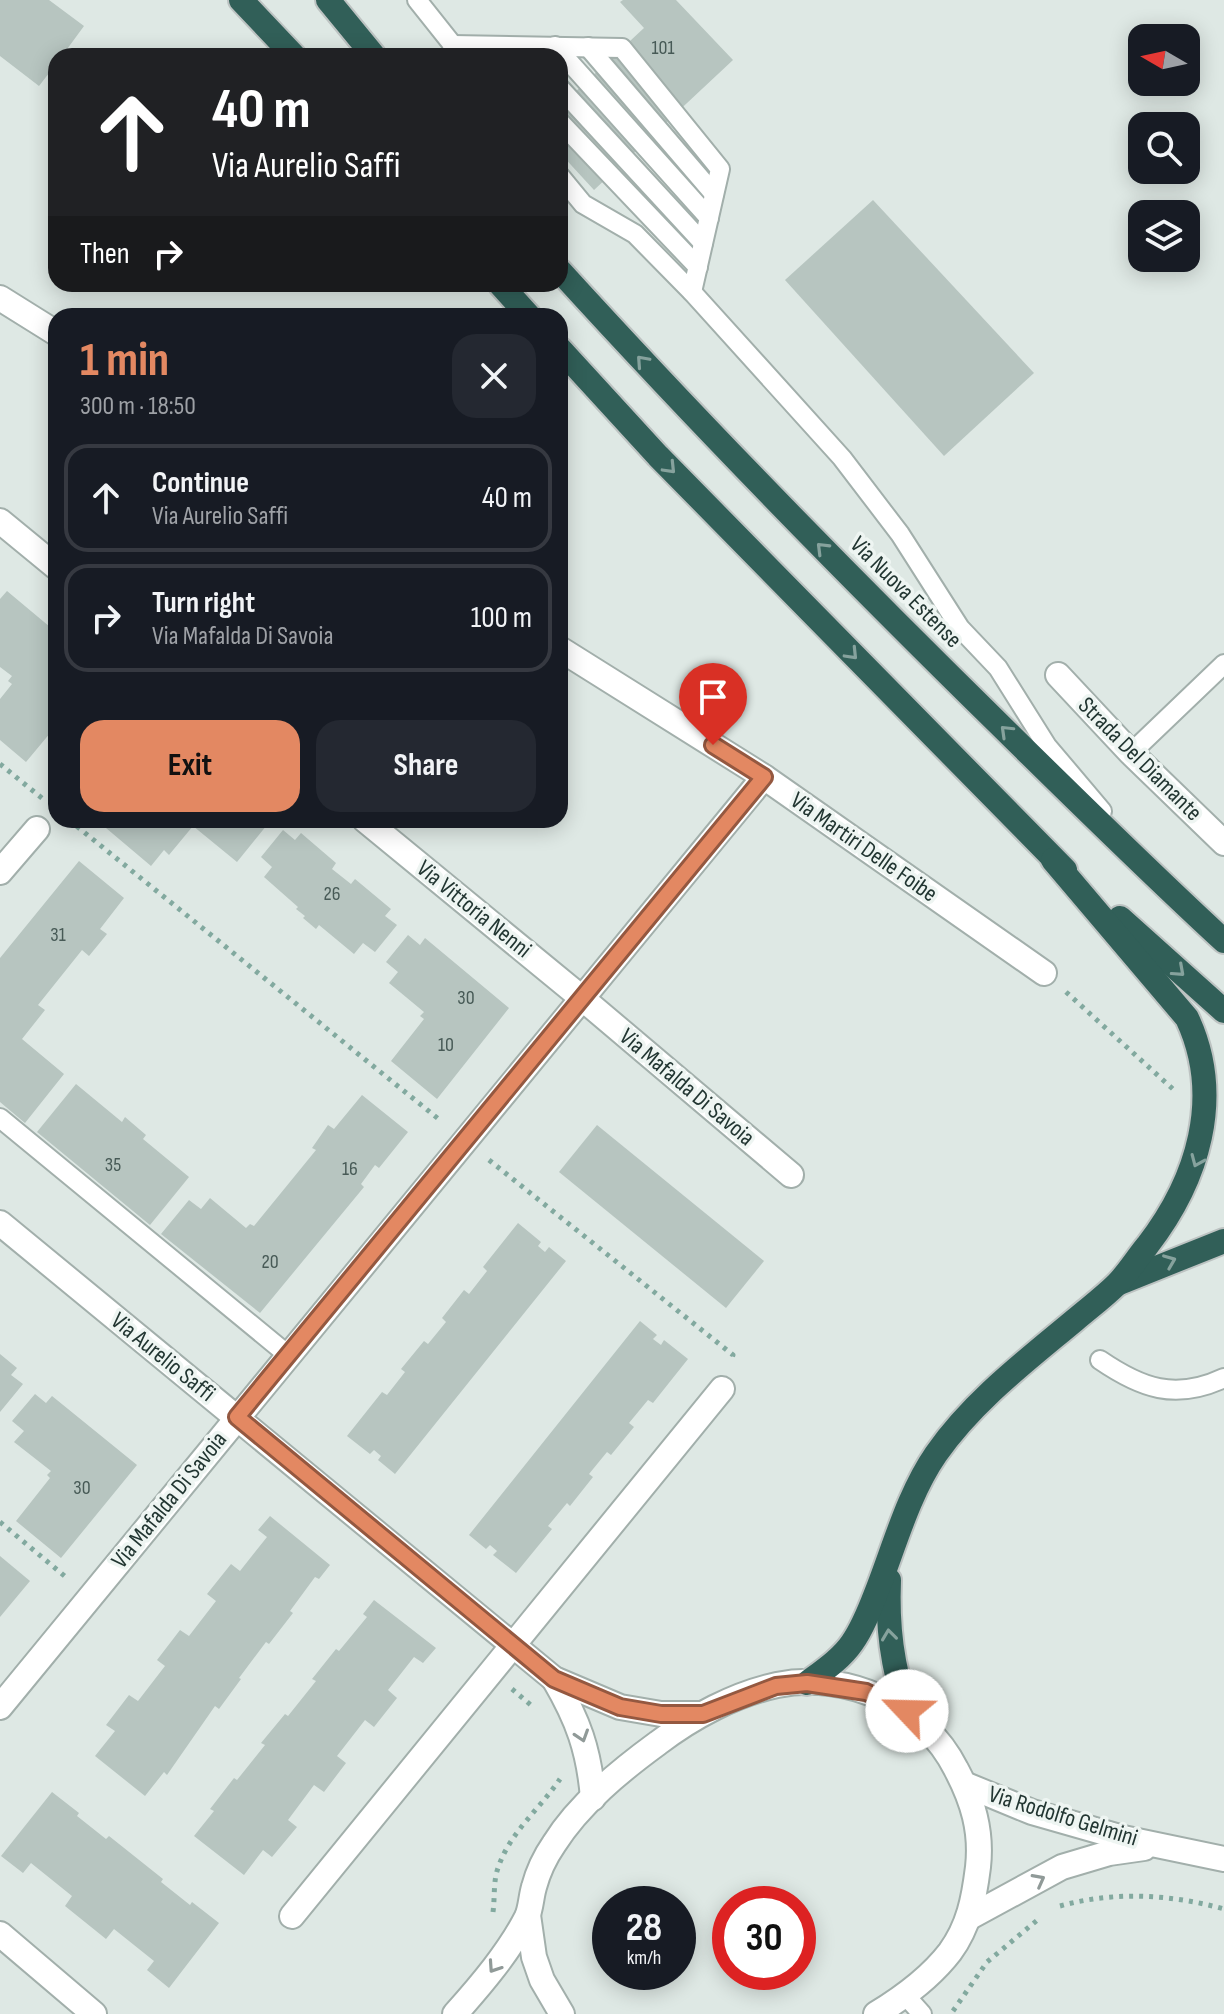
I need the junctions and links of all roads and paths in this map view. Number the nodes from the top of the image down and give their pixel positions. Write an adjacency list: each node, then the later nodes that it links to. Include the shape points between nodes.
1 (241, 0): 7 (highway)
2 (256, 0): 8 (highway)
3 (328, 0): 9 (highway)
4 (346, 0): 10 (highway)
5 (417, 0): 11 (lane)
6 (555, 46): 12 (lane); 17 (lane, via 588,47 714,194)
7 (286, 48)
8 (295, 48)
9 (367, 48)
10 (377, 48)
11 (455, 48)
12 (543, 48)
13 (568, 61): 17 (lane)
14 (568, 97): 18 (lane)
15 (568, 130): 19 (lane)
16 (568, 186): 22 (lane, via 583,204 635,234)
17 (709, 218): 18 (lane)
18 (703, 243): 19 (lane)
19 (698, 267): 22 (lane)
20 (568, 280): 42 (highway, Via Nuova Estense, one-way to 20, via 703,427)
21 (507, 292): 24 (highway)
22 (692, 292): 42 (lane, via 842,458 900,534 960,628 998,668 1047,746)
23 (0, 298): 25 (street)
24 (522, 308)
25 (48, 328)
26 (568, 358): 40 (highway, one-way to 40)
27 (0, 521): 28 (street)
28 (48, 560)
29 (568, 654): 34 (street, Via Martiri Delle Foibe)
30 (1224, 664): 32 (lane)
31 (1058, 675): 32 (street, Strada Del Diamante)
32 (1131, 753): 39 (street, Strada Del Diamante)
33 (0, 764): 35 (path)
34 (764, 777): 44 (street, Via Martiri Delle Foibe); 45 (street, Via Mafalda Di Savoia)
35 (45, 801)
36 (79, 828): 49 (path)
37 (375, 828): 45 (street, Via Vittoria Nenni)
38 (37, 829): 41 (street)
39 (1224, 843)
40 (1053, 860): 46 (highway, one-way to 46); 53 (highway, one-way to 53, via 1187,1018 1206,1057 1211,1110 1198,1159 1158,1231)
41 (0, 872)
42 (1162, 884): 43 (highway, Via Nuova Estense)
43 (1224, 941)
44 (1044, 973): 47 (path)
45 (583, 999): 49 (street, Via Mafalda Di Savoia); 50 (street, Via Mafalda Di Savoia)
46 (1224, 1011)
47 (1178, 1093)
48 (0, 1118): 54 (lane)
49 (465, 1141): 54 (street, Via Mafalda Di Savoia); 57 (path, via 733,1355)
50 (791, 1175)
51 (0, 1223): 58 (street, Via Aurelio Saffi)
52 (1224, 1241): 53 (highway, one-way to 52)
53 (1117, 1284): 60 (highway, via 965,1417 934,1456)
54 (288, 1355): 58 (street, Via Mafalda Di Savoia)
55 (1100, 1360): 56 (lane, via 1129,1380 1158,1389 1202,1387)
56 (1224, 1378)
57 (722, 1389): 62 (street)
58 (237, 1417): 61 (street, Via Mafalda Di Savoia); 62 (street, Via Aurelio Saffi)
59 (0, 1522): 61 (path)
60 (889, 1558): 65 (highway, via 852,1643); 67 (highway, one-way to 60, via 888,1633)
61 (90, 1597): 66 (street, Via Mafalda Di Savoia)
62 (512, 1643): 63 (street); 64 (street, Via Aurelio Saffi)
63 (491, 1670): 69 (path); 79 (street)
64 (554, 1679): 68 (street, Via Aurelio Saffi, via 620,1707); 72 (street, Via Aurelio Saffi, one-way to 72, via 582,1731)
65 (807, 1683): 67 (street, via 866,1692); 68 (street, via 776,1686)
66 (0, 1707)
67 (907, 1711): 71 (street, via 940,1740)
68 (703, 1714): 72 (street, via 641,1755)
69 (541, 1715)
70 (564, 1765): 80 (path, via 561,1778 515,1835 498,1866)
71 (964, 1784): 73 (street, Via Rodolfo Gelmini, via 1032,1812); 81 (street, via 980,1845)
72 (593, 1798): 77 (street, via 543,1863)
73 (1162, 1845): 74 (street, Via Rodolfo Gelmini); 81 (street, Via Rodolfo Gelmini, one-way to 73, via 1062,1867)
74 (1224, 1859)
75 (1052, 1908): 76 (path, via 1119,1894)
76 (1224, 1909)
77 (528, 1915): 86 (street, one-way to 86); 87 (street, via 534,1957)
78 (1043, 1915): 84 (path, via 987,1962)
79 (292, 1916)
80 (492, 1917)
81 (970, 1917): 83 (street, via 951,1951)
82 (0, 1934): 85 (street)
83 (905, 1995): 88 (street); 89 (lane)
84 (953, 2011)
85 (94, 2014)
86 (455, 2014)
87 (562, 2014)
88 (876, 2014)
89 (922, 2014)

